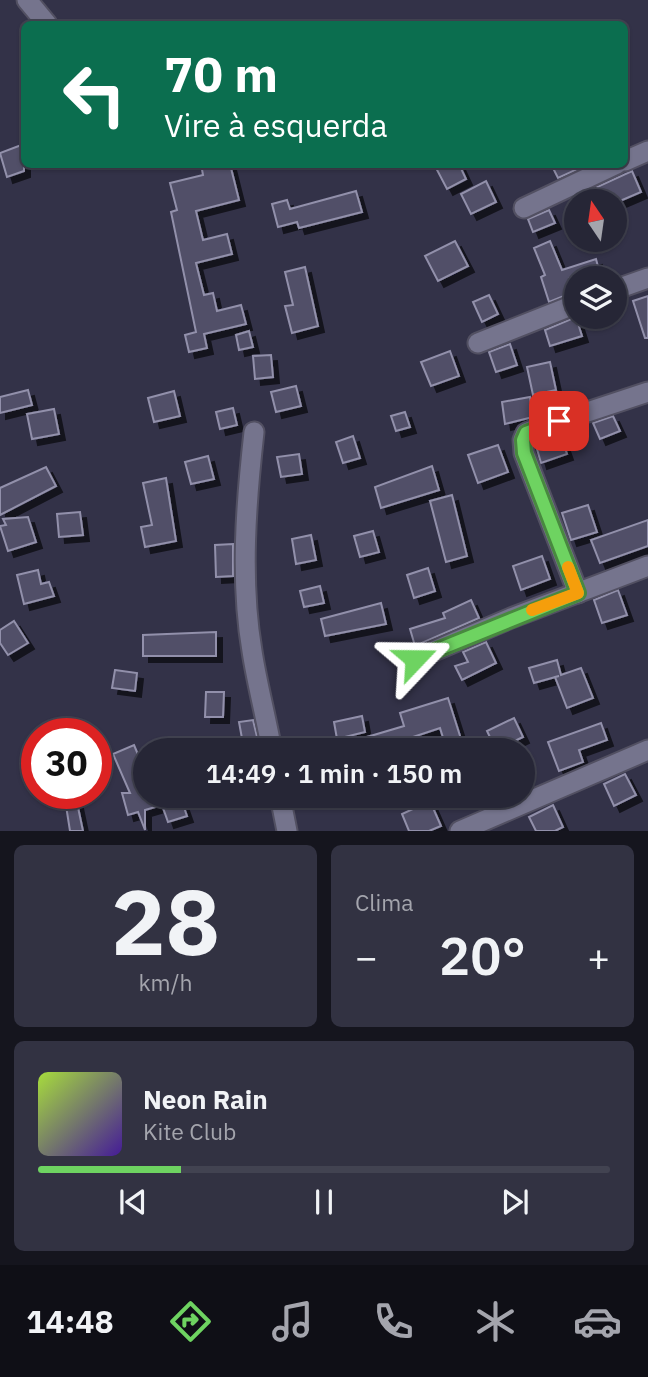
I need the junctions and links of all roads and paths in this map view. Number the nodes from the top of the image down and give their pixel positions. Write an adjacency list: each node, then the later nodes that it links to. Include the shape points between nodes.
1 (27, 0): 2 (street)
2 (44, 21)
3 (648, 151): 4 (street)
4 (628, 160)
5 (609, 168): 6 (street)
6 (524, 208)
7 (648, 279): 8 (street)
8 (627, 286)
9 (564, 309): 10 (street)
10 (478, 343)
11 (648, 393): 14 (street, via 526,433 523,440)
12 (254, 432): 16 (street, via 249,473 248,613)
13 (648, 566): 14 (street)
14 (578, 593): 15 (street)
15 (415, 659)
16 (269, 738)
17 (647, 754): 20 (street)
18 (282, 808): 19 (street)
19 (286, 831)
20 (460, 831)

